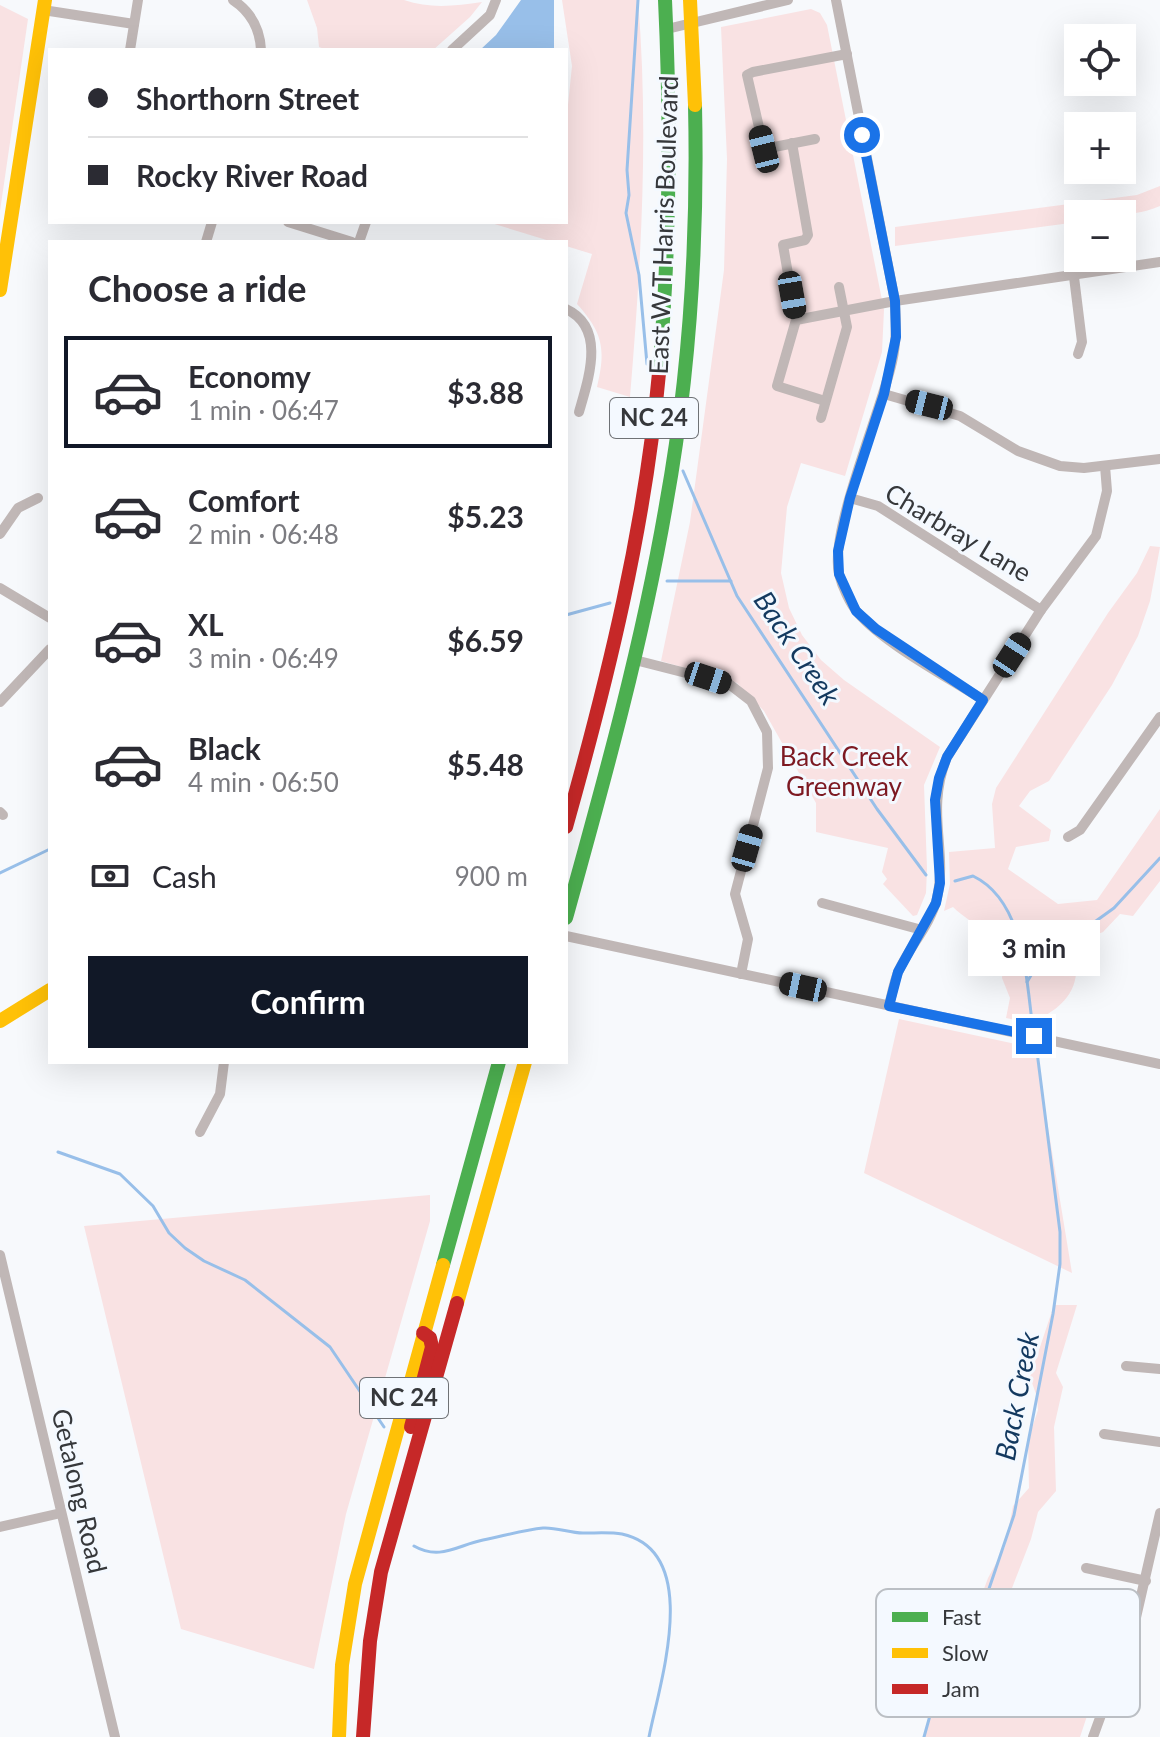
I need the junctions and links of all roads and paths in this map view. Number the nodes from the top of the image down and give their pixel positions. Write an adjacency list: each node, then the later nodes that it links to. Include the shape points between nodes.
1 (138, 0): 10 (street)
2 (233, 0): 13 (street, via 251,15)
3 (496, 0): 14 (street, via 490,15)
4 (665, 0): 11 (main road, East W T Harris Boulevard / NC 24)
5 (690, 0): 9 (main road, East W T Harris Boulevard / NC 24)
6 (788, 0): 9 (street)
7 (836, 0): 15 (street)
8 (44, 5): 10 (street); 23 (main road)
9 (692, 23): 11 (street); 42 (main road, East W T Harris Boulevard / NC 24, via 695,174 687,340 666,512)
10 (134, 24): 12 (street)
11 (667, 29): 46 (main road, East W T Harris Boulevard / NC 24, via 669,237 654,420 619,628)
12 (130, 48)
13 (261, 48)
14 (454, 48)
15 (847, 54): 17 (street, via 747,75 764,149); 24 (street)
16 (815, 139): 17 (street)
17 (792, 143): 27 (street, via 808,235 783,245)
18 (294, 224): 19 (street)
19 (346, 240)
20 (1160, 262): 21 (street)
21 (1074, 277): 24 (street); 28 (street, via 1082,342)
22 (839, 287): 26 (street)
23 (0, 290)
24 (895, 301): 26 (street); 29 (street, via 896,337)
25 (568, 311): 31 (street, via 583,326 593,354)
26 (844, 311): 27 (street); 30 (street, via 847,327)
27 (796, 320): 30 (street, via 777,386)
28 (1078, 354)
29 (884, 394): 34 (street, via 960,416 1036,459 1060,466); 36 (street)
30 (825, 401): 32 (street)
31 (579, 412)
32 (821, 418)
33 (1160, 459): 34 (street)
34 (1105, 466): 39 (street, via 1107,491 1096,536)
35 (38, 498): 37 (street, via 18,508)
36 (850, 498): 39 (street, Charbray Lane, via 878,506); 43 (street, via 838,551 839,574 856,611)
37 (0, 534)
38 (0, 588): 40 (street)
39 (1041, 610): 43 (street)
40 (48, 617)
41 (48, 651): 44 (street)
42 (635, 660): 49 (main road, East W T Harris Boulevard / NC 24); 52 (street, via 729,684 751,701 767,732 768,768 735,894 748,939)
43 (983, 700): 50 (street, via 939,778 935,811 940,883)
44 (0, 702)
45 (1160, 717): 47 (street, via 1080,830)
46 (568, 819)
47 (1068, 837)
48 (822, 903): 50 (street)
49 (568, 911)
50 (922, 930): 54 (street, via 898,972)
51 (568, 936): 52 (street)
52 (741, 974): 54 (street)
53 (48, 991): 55 (main road)
54 (889, 1006): 59 (street)
55 (0, 1021)
56 (224, 1064): 60 (street, via 220,1094)
57 (498, 1064): 62 (main road, NC 24)
58 (524, 1064): 70 (main road, NC 24)
59 (1160, 1064)
60 (200, 1132)
61 (0, 1255): 67 (street, Getalong Road)
62 (423, 1333): 70 (main road, via 430,1338 431,1350 392,1507); 75 (main road, NC 24, via 355,1584 342,1665)
63 (1126, 1366): 64 (street)
64 (1160, 1369)
65 (1104, 1434): 66 (street)
66 (1160, 1442)
67 (61, 1513): 69 (street); 76 (street, Getalong Road)
68 (1160, 1513): 72 (street)
69 (0, 1527)
70 (393, 1530): 77 (main road, NC 24, via 370,1641)
71 (1086, 1568): 72 (street)
72 (1146, 1581): 73 (street)
73 (1140, 1601)
74 (1100, 1717): 78 (street)
75 (339, 1734)
76 (115, 1737)
77 (363, 1737)
78 (1093, 1737)

